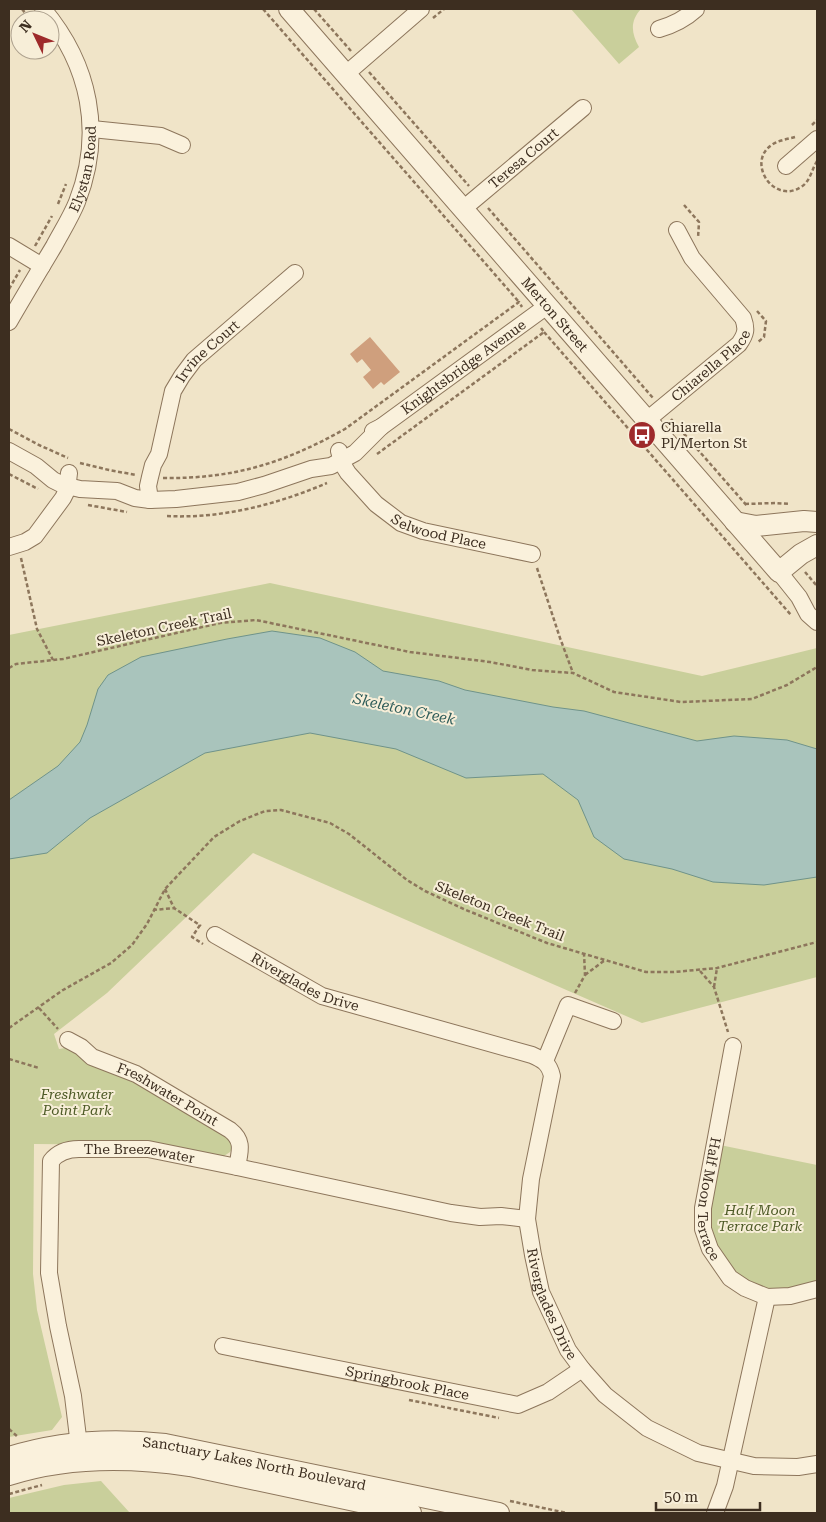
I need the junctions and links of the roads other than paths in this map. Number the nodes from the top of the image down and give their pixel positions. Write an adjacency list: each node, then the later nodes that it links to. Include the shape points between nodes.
1 (43, 9): 8 (street, Elystan Road, via 61,32 78,66)
2 (289, 9): 6 (street, Merton Street)
3 (421, 9): 6 (street)
4 (696, 9): 5 (street, via 672,26)
5 (659, 30)
6 (353, 68): 12 (street, Merton Street)
7 (583, 108): 12 (street, Teresa Court)
8 (92, 130): 10 (street, via 160,136); 15 (street, Elystan Road, via 88,167 77,202)
9 (817, 139): 11 (street)
10 (182, 145)
11 (786, 166)
12 (470, 202): 17 (street, Merton Street)
13 (677, 230): 19 (street, Chiarella Place, via 704,275 738,311 746,327 739,344)
14 (9, 246): 15 (street)
15 (42, 266): 18 (street, Elystan Road)
16 (295, 273): 23 (street, Irvine Court, via 194,360 173,391)
17 (539, 312): 19 (street, Merton Street); 21 (street, Knightsbridge Avenue, via 381,427)
18 (9, 322)
19 (654, 414): 24 (street, Merton Street)
20 (9, 451): 22 (street, Knightsbridge Avenue)
21 (347, 465): 23 (street, Knightsbridge Avenue, via 311,470 238,492 176,499); 28 (street, Selwood Place, via 368,497 411,528)
22 (65, 484): 23 (street, Knightsbridge Avenue, via 135,498); 27 (street, via 34,536)
23 (152, 487)
24 (736, 522): 25 (street, via 759,526); 29 (street, Merton Street)
25 (817, 522)
26 (817, 545): 29 (street)
27 (13, 546)
28 (532, 554)
29 (787, 566): 30 (street, Merton Street, via 808,614)
30 (817, 622)
31 (210, 940): 35 (street, Riverglades Drive, via 322,996)
32 (613, 1021): 35 (street, via 568,1005)
33 (68, 1040): 36 (street, Freshwater Point, via 92,1058 136,1074 230,1130 238,1136)
34 (733, 1046): 39 (street, Half Moon Terrace, via 703,1208 703,1229 710,1249 730,1278)
35 (545, 1061): 37 (street, Riverglades Drive, via 552,1076 531,1179)
36 (237, 1166): 37 (street, The Breezewater, via 452,1214); 42 (street, The Breezewater, via 148,1149 70,1149 51,1161 49,1273 74,1405)
37 (528, 1219): 41 (street, Riverglades Drive, via 541,1292 568,1350)
38 (817, 1289): 39 (street, Half Moon Terrace, via 790,1296)
39 (767, 1297): 44 (street)
40 (223, 1346): 41 (street, Springbrook Place, via 518,1405 548,1392)
41 (582, 1369): 44 (street, Riverglades Drive, via 606,1395 647,1428 698,1454)
42 (79, 1452): 43 (street, Sanctuary Lakes North Boulevard, via 39,1449); 46 (street, Sanctuary Lakes North Boulevard); 48 (street, Sanctuary Lakes North Boulevard, via 183,1465); 49 (street, Sanctuary Lakes North Boulevard, via 131,1440 165,1444)
43 (9, 1456)
44 (731, 1460): 45 (street, Riverglades Drive, via 754,1466); 47 (street)
45 (817, 1464)
46 (9, 1475)
47 (718, 1510)
48 (412, 1513)
49 (499, 1513)

